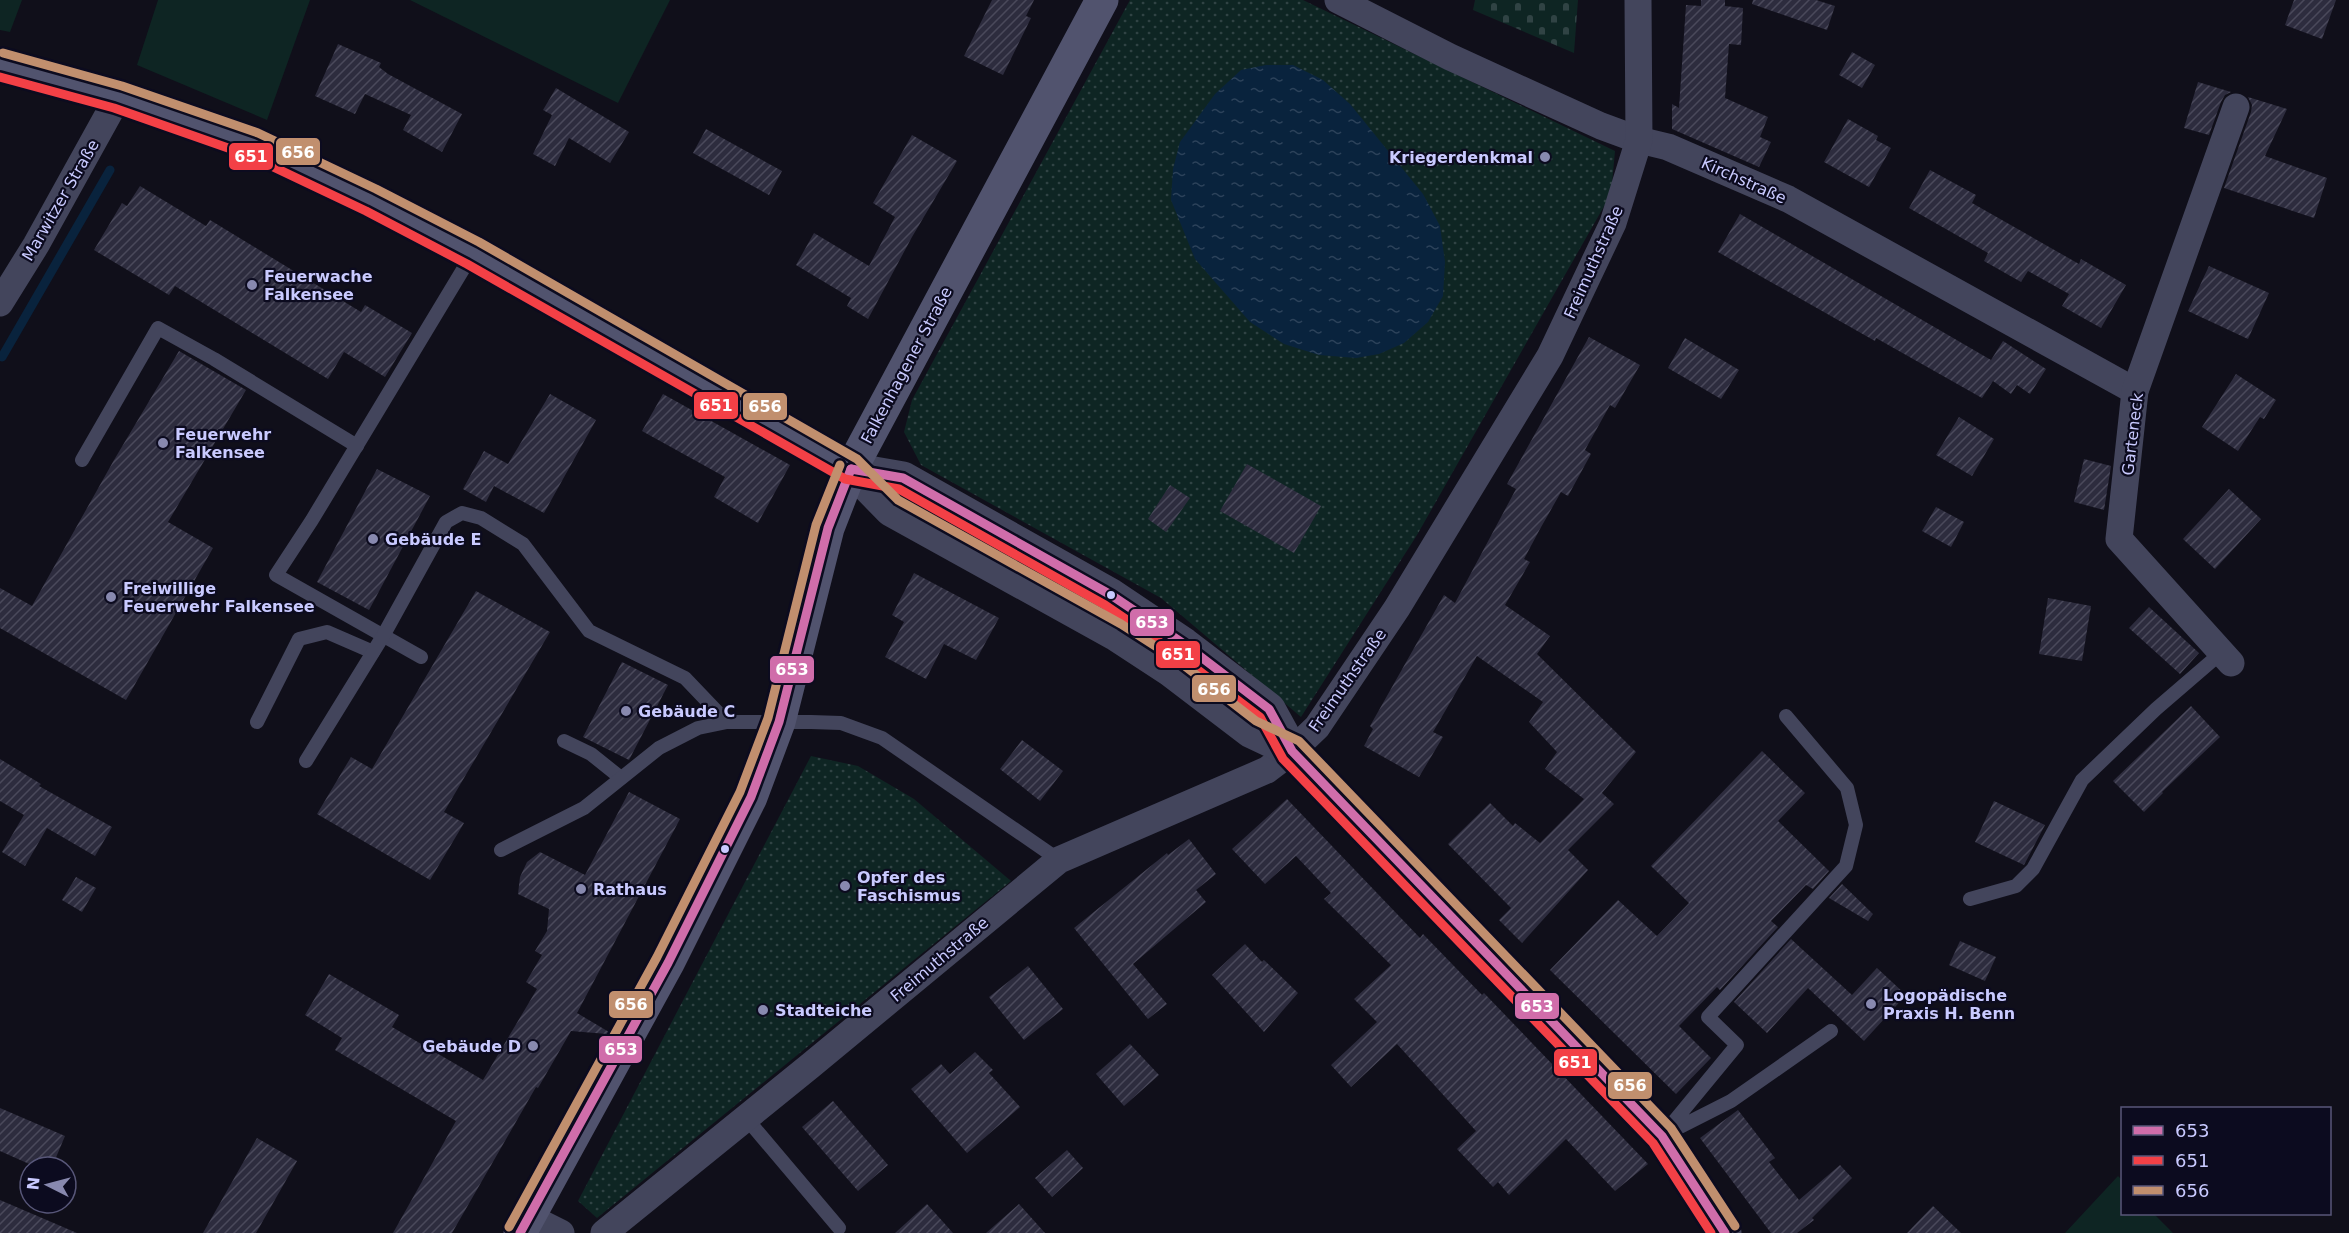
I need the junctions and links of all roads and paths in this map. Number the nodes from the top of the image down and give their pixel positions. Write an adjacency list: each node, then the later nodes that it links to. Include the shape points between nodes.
1 (1102, 0): 13 (main road, Falkenhagener Straße)
2 (1338, 0): 7 (street, Kirchstraße, via 1450,57)
3 (1638, 0): 7 (street, Freimuthstraße)
4 (0, 65): 5 (main road)
5 (118, 97): 8 (main road, via 253,144); 9 (street, Marwitzer Straße)
6 (2236, 107): 10 (street, Garteneck)
7 (1639, 140): 10 (street, Kirchstraße, via 1668,147 1788,199); 23 (street, Freimuthstraße, via 1613,223 1550,356 1397,608 1317,727)
8 (473, 253): 11 (lane); 13 (main road)
9 (0, 303)
10 (2135, 392): 17 (street, Garteneck, via 2120,539)
11 (357, 446): 12 (lane, via 159,328); 14 (lane, via 276,575)
12 (82, 460)
13 (851, 469): 21 (main road, Falkenhagener Straße, via 828,528); 23 (street, via 903,478 1111,595 1269,709)
14 (383, 636): 15 (lane); 16 (lane); 20 (lane, via 446,522 462,513 481,518 523,544 590,631 685,678)
15 (373, 652): 19 (lane, via 327,632 299,639); 24 (lane)
16 (421, 657)
17 (2226, 658): 28 (lane, via 2156,708 2082,780 2033,868 2016,886)
18 (1786, 716): 31 (lane, via 1847,789 1856,825 1846,866 1708,1017 1737,1045)
19 (257, 722)
20 (726, 722): 21 (lane); 25 (lane, via 698,728 659,748)
21 (779, 722): 27 (lane, via 841,723 882,738); 32 (main road, Falkenhagener Straße, via 751,797 668,963)
22 (564, 741): 25 (lane, via 591,754)
23 (1292, 752): 27 (street, Freimuthstraße, via 1267,770); 31 (street)
24 (306, 761)
25 (621, 778): 26 (lane, via 584,808)
26 (501, 850)
27 (1059, 860): 30 (street, Freimuthstraße)
28 (1970, 899)
29 (1831, 1031): 31 (lane, via 1731,1101)
30 (746, 1118): 33 (lane); 35 (street, Freimuthstraße)
31 (1662, 1136): 36 (street)
32 (525, 1225): 34 (street)
33 (839, 1228)
34 (561, 1233)
35 (604, 1233)
36 (1725, 1233)

